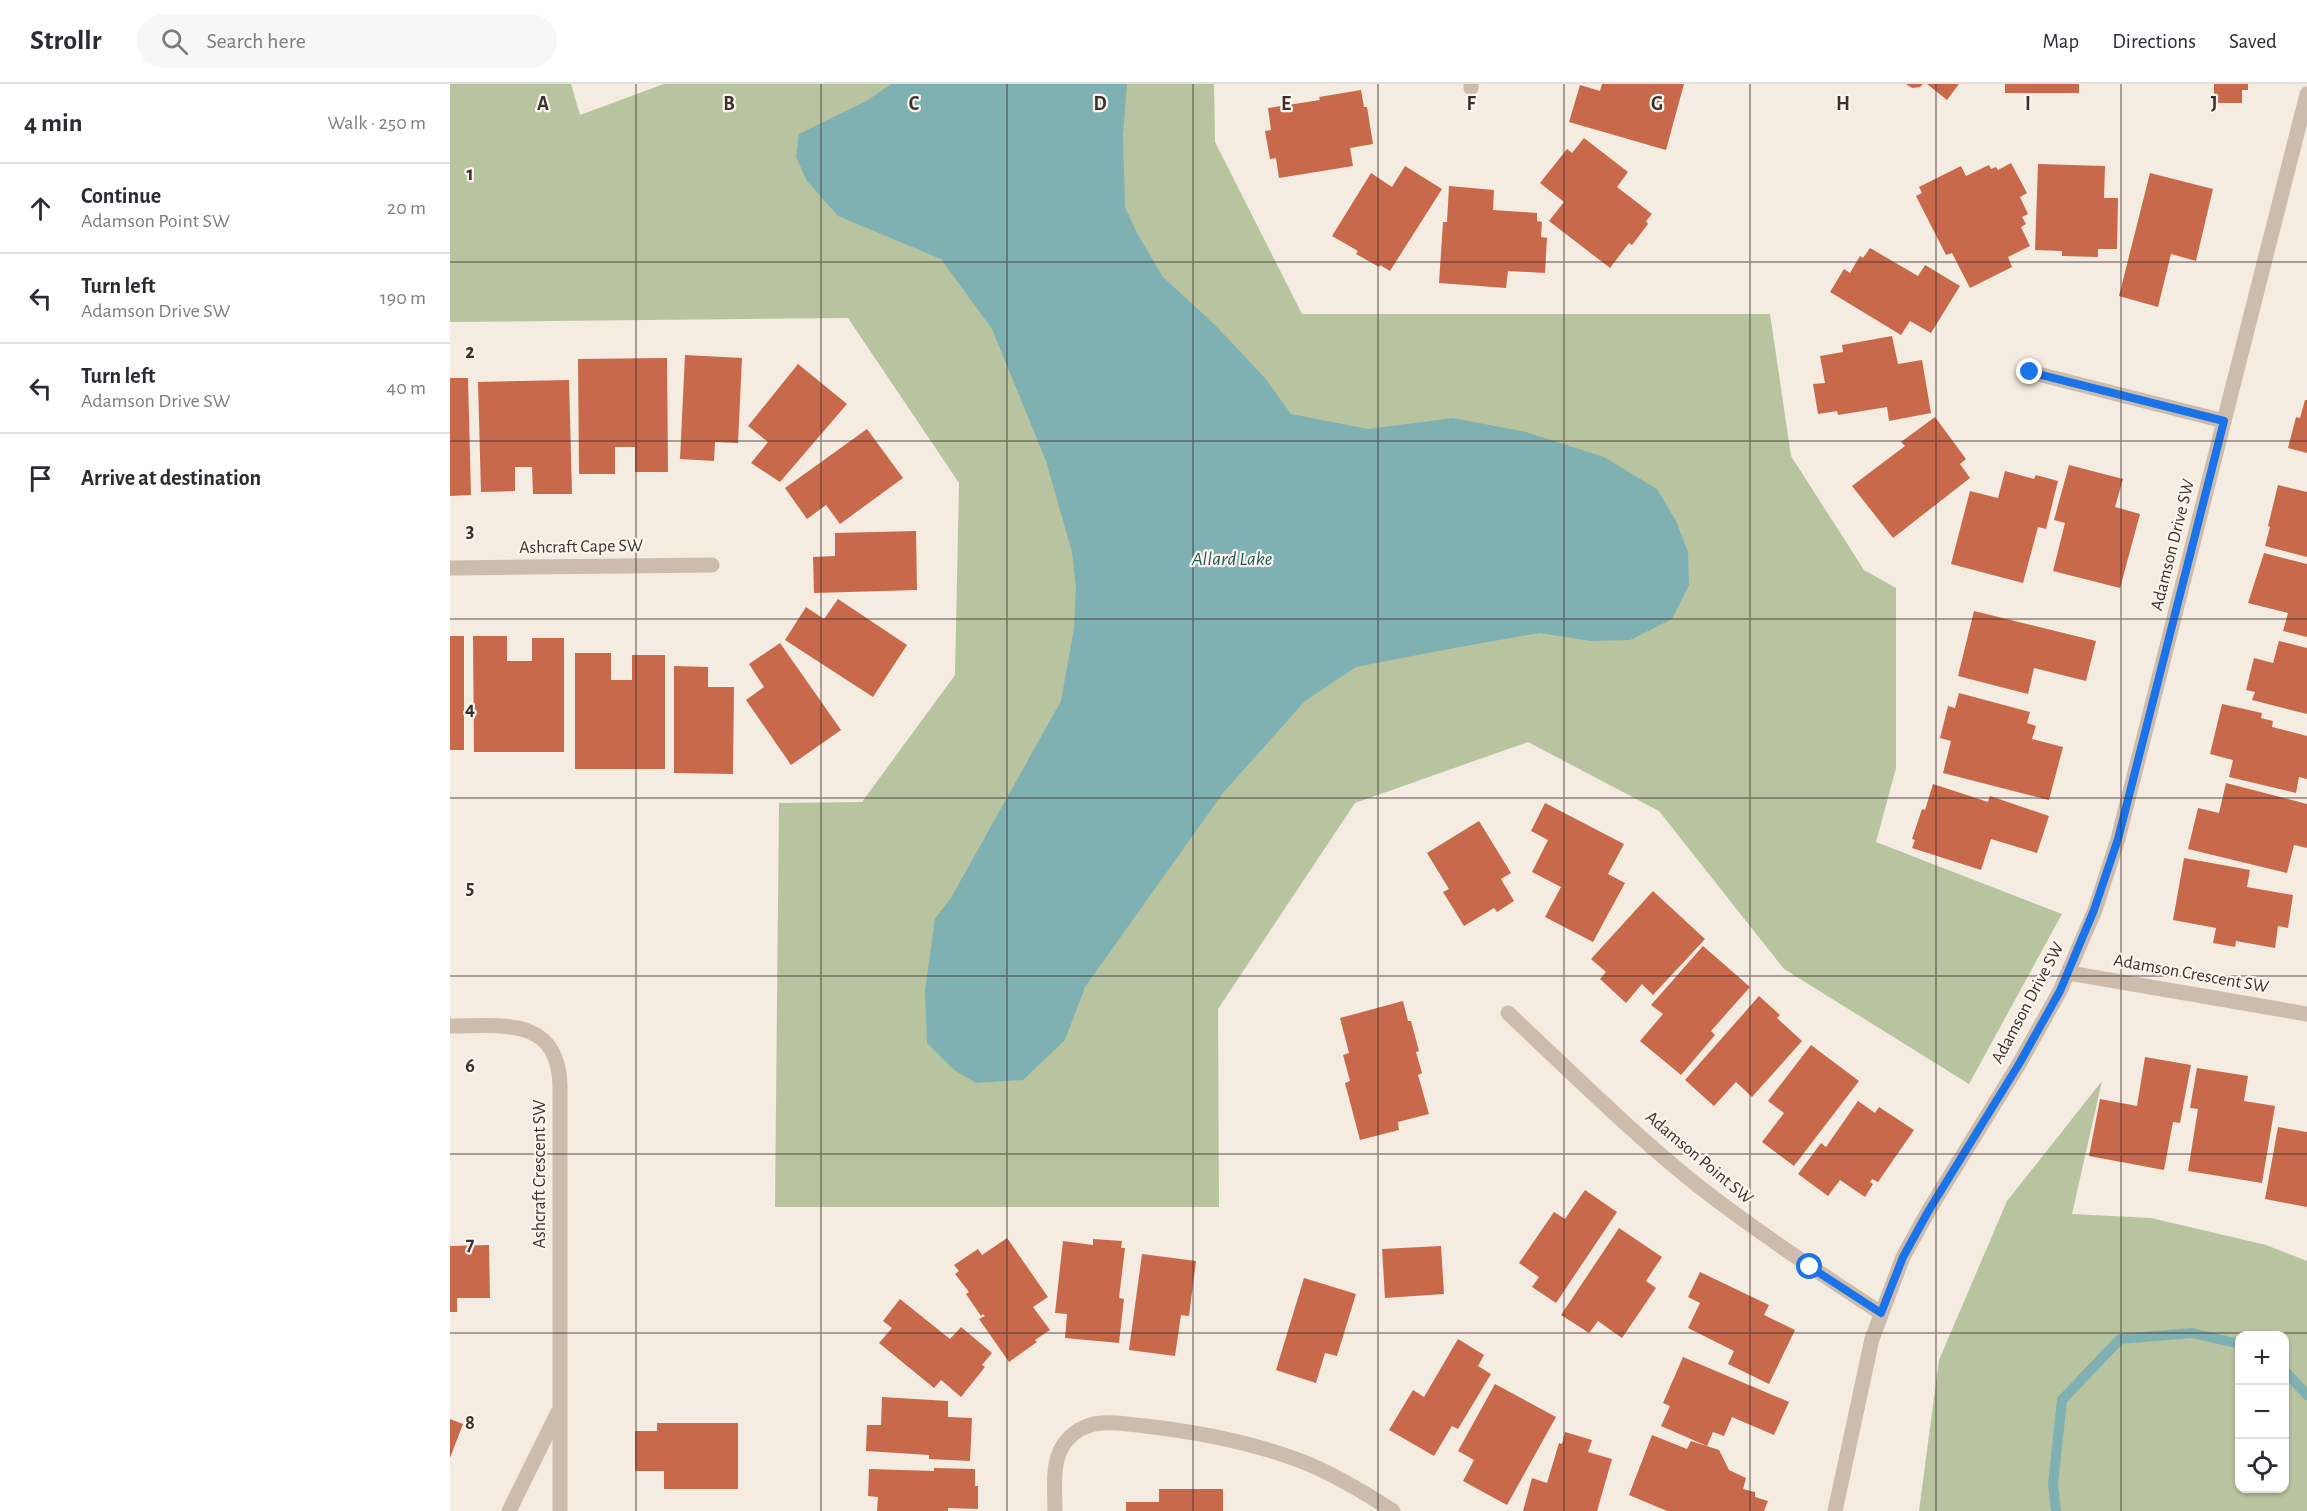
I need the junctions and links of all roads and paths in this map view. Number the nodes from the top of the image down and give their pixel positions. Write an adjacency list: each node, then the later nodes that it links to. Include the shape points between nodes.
1 (2307, 94): 3 (street, Adamson Drive SW)
2 (2030, 372): 3 (street)
3 (2224, 421): 6 (street, Adamson Drive SW, via 2118,839)
4 (712, 565): 5 (street, Ashcraft Cape SW)
5 (450, 568)
6 (2069, 973): 8 (street, Adamson Crescent SW); 10 (street, Adamson Drive SW, via 1903,1257)
7 (1508, 1013): 10 (street, Adamson Point SW, via 1696,1184)
8 (2307, 1014)
9 (450, 1026): 11 (street, Ashcraft Crescent SW, via 522,1029 546,1041 557,1062)
10 (1881, 1313): 16 (street, Adamson Drive SW)
11 (560, 1410): 12 (street, Ashcraft Crescent SW); 13 (street, Ashcraft Crescent SW)
12 (509, 1511)
13 (560, 1511)
14 (1055, 1511): 15 (street, via 1060,1450 1080,1430 1109,1423 1180,1430 1243,1443 1301,1461 1350,1483)
15 (1394, 1511)
16 (1835, 1511)

